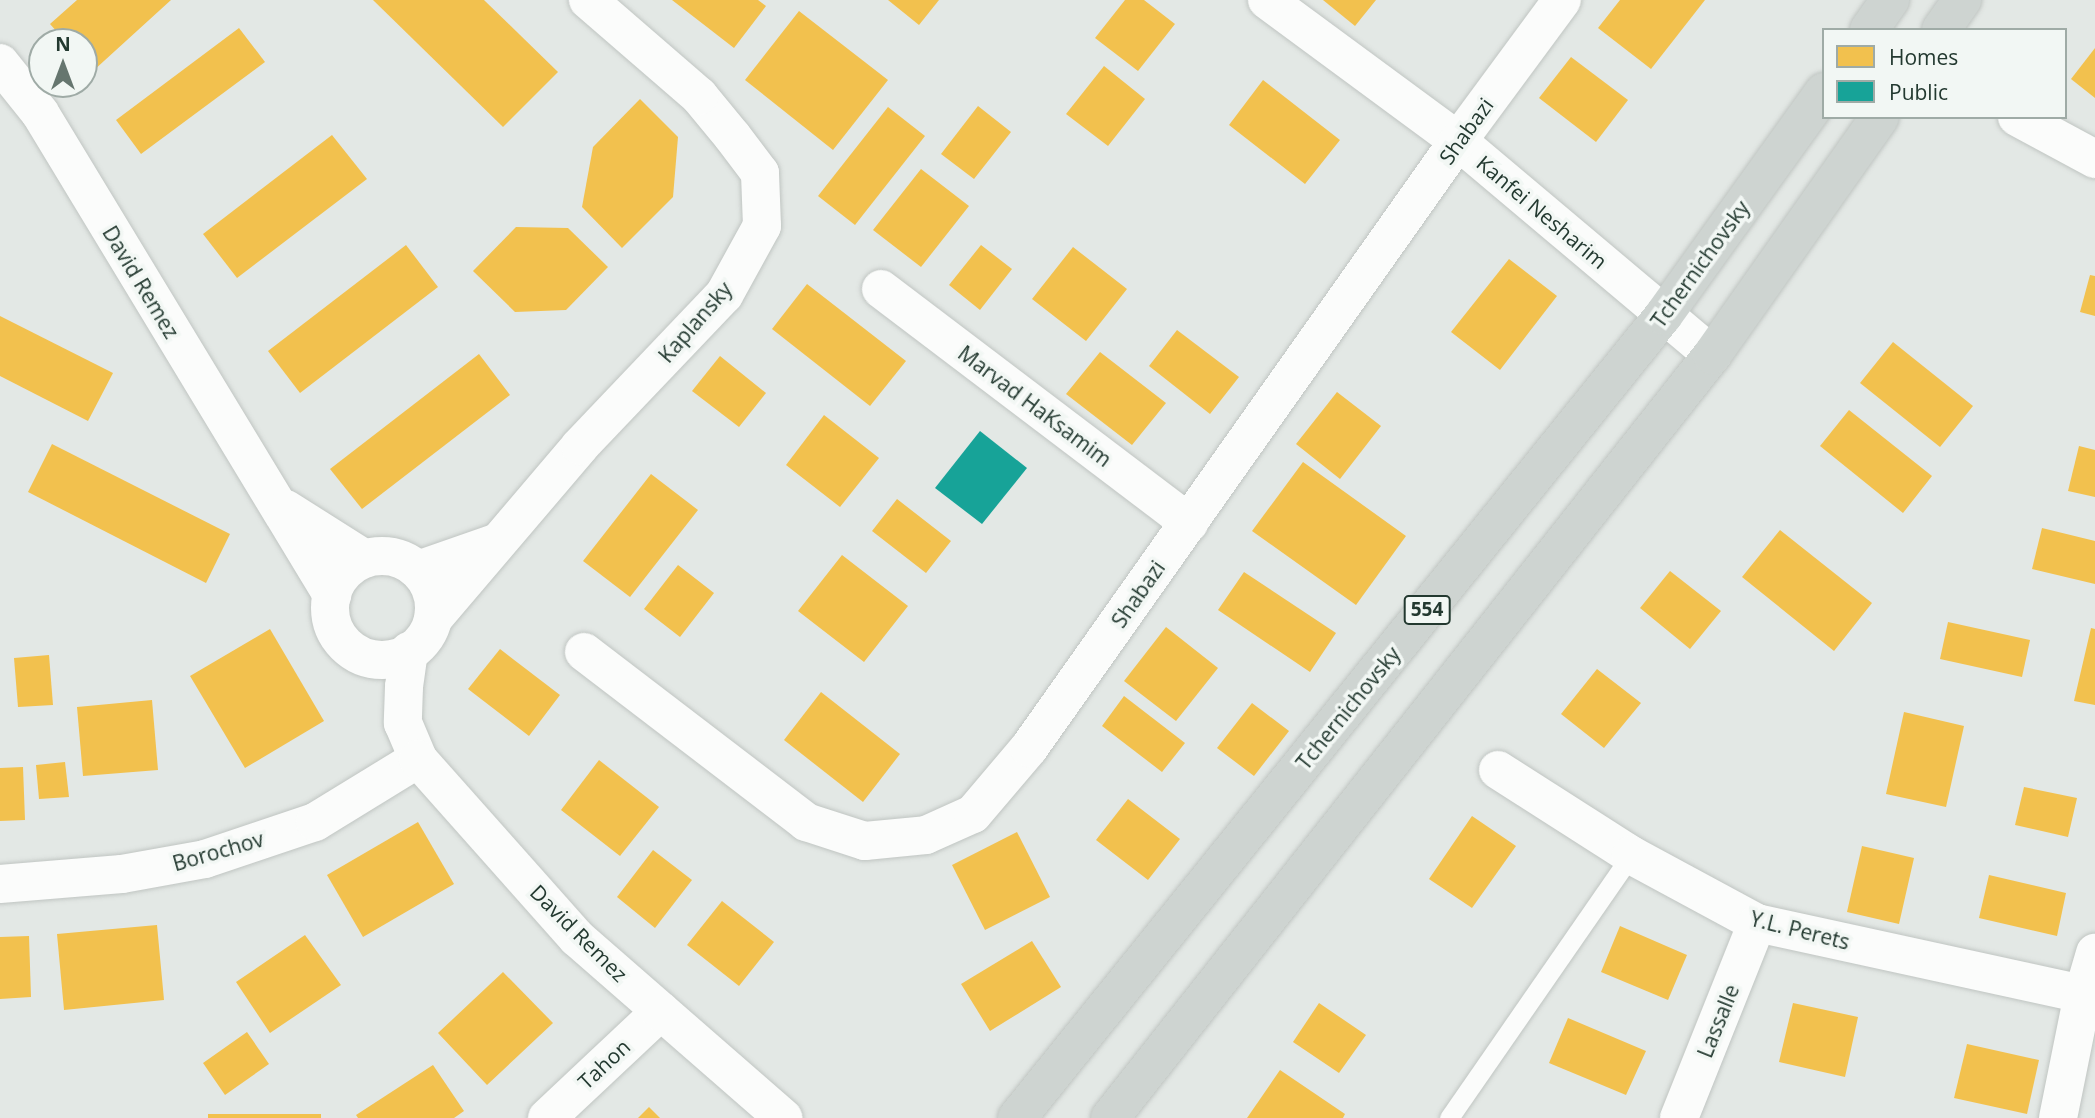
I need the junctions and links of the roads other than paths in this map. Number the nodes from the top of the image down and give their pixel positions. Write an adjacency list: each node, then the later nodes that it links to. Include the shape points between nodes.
1 (588, 0): 19 (street, Kaplansky, via 699,96 732,136 760,173 762,226 724,295 580,446)
2 (1266, 0): 12 (street, Kanfei Nesharim)
3 (1562, 0): 12 (street, Shabazi)
4 (1890, 0): 6 (main road)
5 (1962, 0): 7 (main road)
6 (1869, 28)
7 (1942, 28)
8 (0, 63): 17 (street, David Remez, via 40,113)
9 (1822, 95): 15 (main road, Tchernichovsky / 554)
10 (1879, 119): 16 (main road)
11 (2021, 119): 13 (street)
12 (1458, 141): 15 (street, Kanfei Nesharim); 18 (street, Shabazi)
13 (2095, 159)
14 (881, 289): 18 (street, Marvad HaKsamim)
15 (1663, 316): 16 (street, Kanfei Nesharim); 38 (main road, Tchernichovsky / 554)
16 (1712, 355): 39 (main road)
17 (278, 504): 20 (street, David Remez); 22 (street, David Remez)
18 (1189, 523): 25 (street, Shabazi, via 1029,748 973,814 926,835 865,841 806,822)
19 (503, 540): 21 (street, Kaplansky); 23 (street, Kaplansky)
20 (365, 559): 21 (street, via 390,557); 22 (street, via 342,574)
21 (418, 570): 23 (street, via 431,592)
22 (332, 595): 26 (street, via 332,624 339,639)
23 (433, 619): 24 (street, via 425,637)
24 (409, 651): 26 (street, via 383,660); 27 (street, David Remez)
25 (584, 652)
26 (361, 655): 27 (street, David Remez, via 381,701)
27 (403, 723): 28 (street, David Remez)
28 (418, 759): 31 (street, Borochov, via 315,822 205,859 122,874); 35 (street, David Remez, via 577,937)
29 (1498, 770): 30 (street, Y.L. Perets)
30 (1631, 855): 32 (street, Y.L. Perets); 40 (lane)
31 (0, 884)
32 (1758, 923): 34 (street, Y.L. Perets); 41 (street, Lassalle)
33 (2095, 953): 34 (street)
34 (2089, 996): 42 (street)
35 (661, 1011): 36 (street, Tahon); 37 (street, David Remez)
36 (547, 1118)
37 (783, 1118)
38 (1017, 1118)
39 (1110, 1118)
40 (1449, 1118)
41 (1679, 1118)
42 (2058, 1118)

